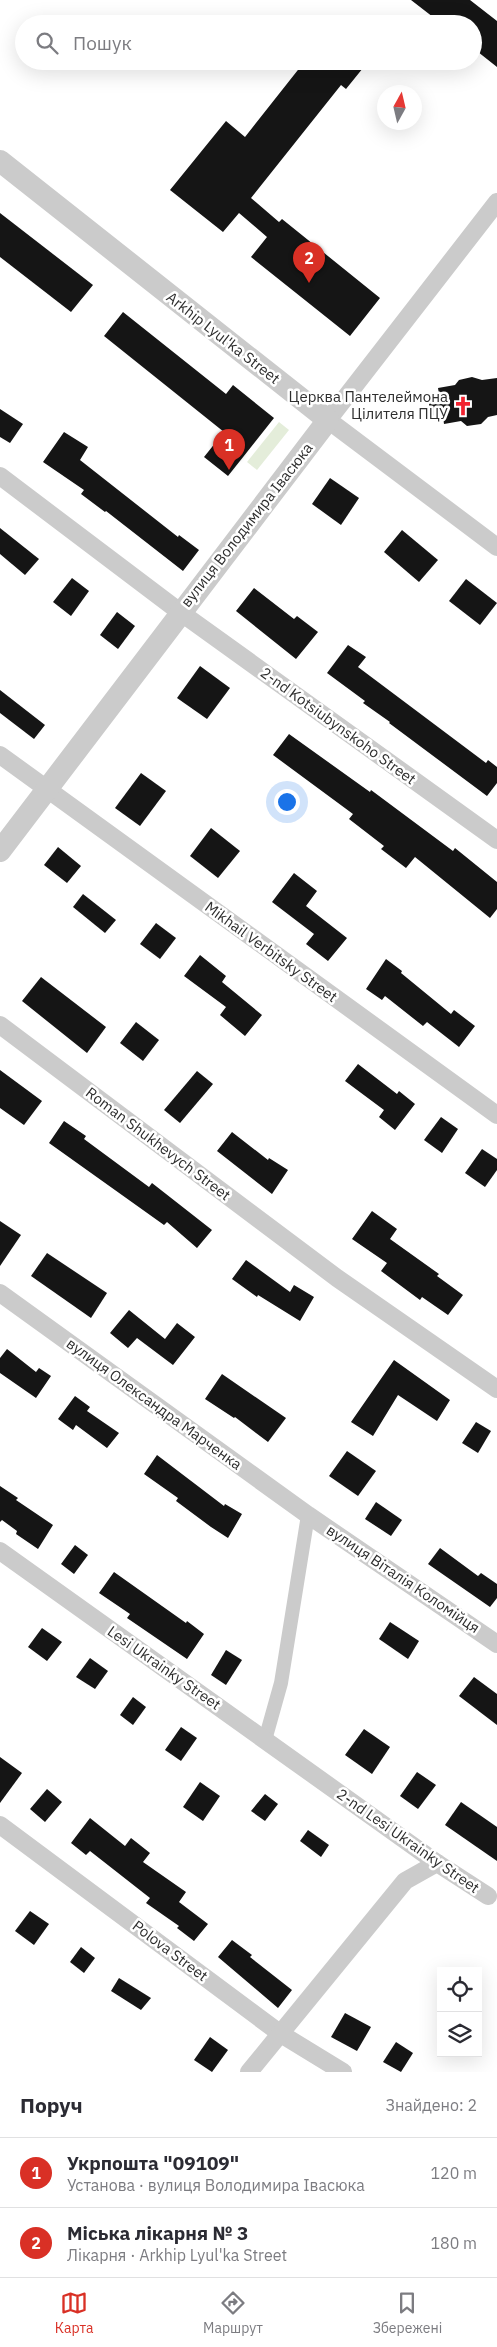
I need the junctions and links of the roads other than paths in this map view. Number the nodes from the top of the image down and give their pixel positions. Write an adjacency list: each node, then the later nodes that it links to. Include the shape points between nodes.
1 (0, 161): 3 (street, Arkhip Lyul'ka Street)
2 (497, 202): 3 (street, вулиця Володимира Івасюка)
3 (328, 420): 5 (street, Arkhip Lyul'ka Street); 6 (street, вулиця Володимира Івасюка)
4 (0, 476): 6 (street, 2-nd Kotsiubynskoho Street)
5 (497, 547)
6 (180, 612): 8 (street, вулиця Володимира Івасюка); 9 (street, 2-nd Kotsiubynskoho Street)
7 (0, 755): 8 (street, Mikhail Verbitsky Street)
8 (45, 790): 10 (street, вулиця Володимира Івасюка); 12 (street, Mikhail Verbitsky Street)
9 (497, 840)
10 (0, 851)
11 (0, 1025): 14 (street, Roman Shukhevych Street, via 317,1263)
12 (497, 1115)
13 (0, 1293): 15 (street, вулиця Олександра Марченка)
14 (497, 1389)
15 (308, 1515): 17 (street, вулиця Віталія Коломійця); 18 (street, via 281,1683)
16 (0, 1551): 18 (street, Lesi Ukrainky Street)
17 (497, 1644)
18 (264, 1740): 19 (street, Lesi Ukrainky Street)
19 (328, 1786): 21 (street, 2-nd Lesi Ukrainky Street)
20 (0, 1825): 23 (street, Polova Street)
21 (437, 1863): 22 (street, 2-nd Lesi Ukrainky Street); 23 (street, via 405,1881)
22 (488, 1896)
23 (281, 2034): 24 (street); 25 (street, Polova Street)
24 (250, 2072)
25 (343, 2072)

